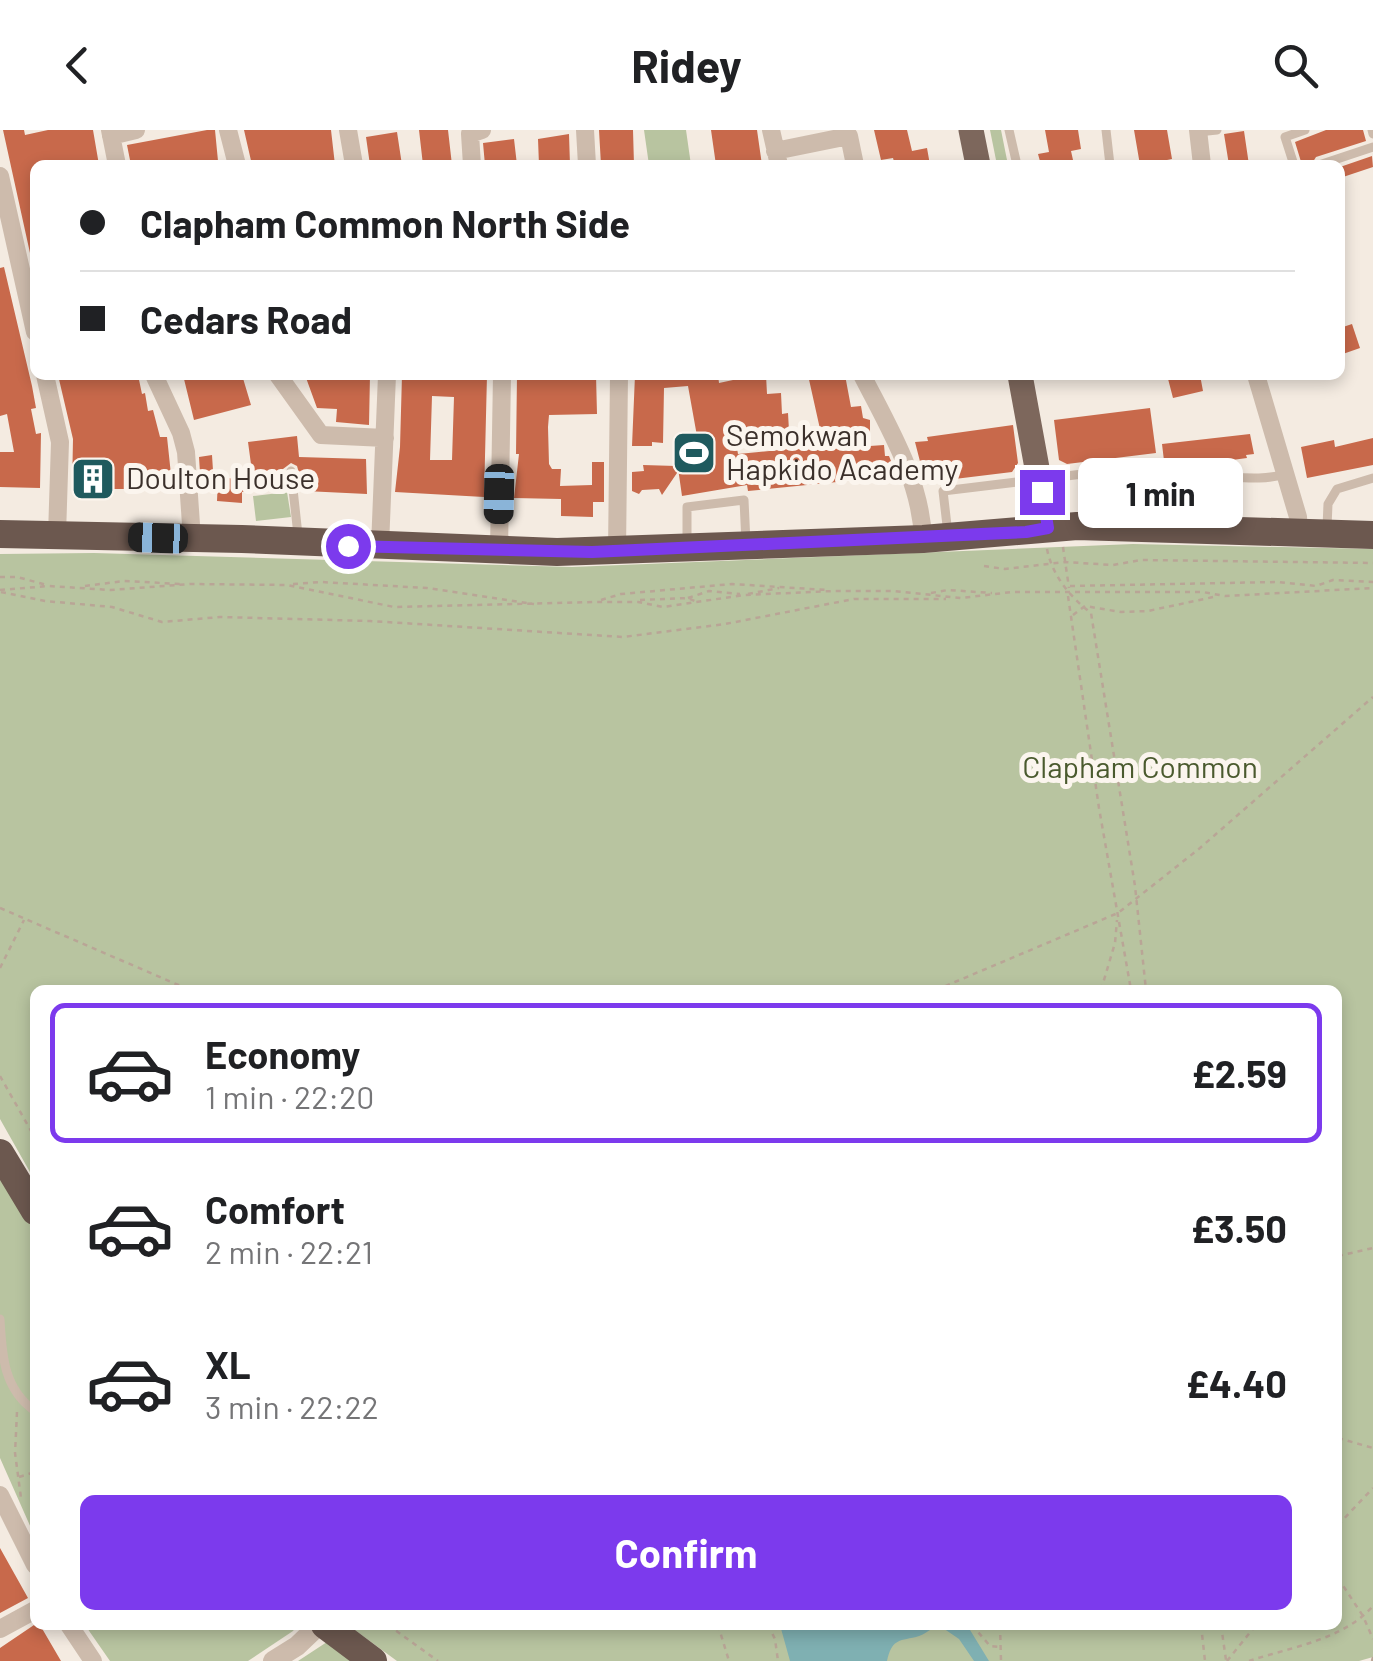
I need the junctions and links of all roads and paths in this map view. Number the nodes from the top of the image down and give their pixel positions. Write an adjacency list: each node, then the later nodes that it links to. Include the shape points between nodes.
1 (136, 130): 12 (street)
2 (228, 130): 18 (street)
3 (348, 130): 19 (street)
4 (482, 130): 20 (street, via 470,134)
5 (586, 130): 21 (street)
6 (772, 130): 16 (street)
7 (971, 130): 23 (main road)
8 (1009, 130): 24 (lane)
9 (1106, 130): 25 (lane)
10 (1305, 130): 14 (lane)
11 (1204, 131): 26 (street)
12 (110, 133): 17 (street)
13 (848, 133): 16 (street); 22 (street)
14 (1283, 134): 27 (lane)
15 (1373, 147): 28 (lane)
16 (777, 158)
17 (117, 160)
18 (236, 160)
19 (353, 160)
20 (472, 160)
21 (588, 160)
22 (854, 160)
23 (977, 160)
24 (1015, 160)
25 (1109, 160)
26 (1202, 160)
27 (1292, 160)
28 (1334, 160)
29 (0, 176): 30 (street)
30 (30, 310)
31 (45, 380): 50 (street, via 60,442)
32 (156, 380): 54 (street, via 186,452)
33 (282, 380): 42 (street, via 322,434)
34 (386, 380): 42 (street)
35 (502, 380): 59 (street)
36 (618, 380): 60 (street)
37 (864, 380): 40 (street)
38 (1021, 380): 46 (main road)
39 (1258, 380): 44 (street)
40 (889, 429): 41 (path, via 846,436 800,429); 53 (street)
41 (746, 435)
42 (384, 438): 57 (street)
43 (291, 470): 55 (lane)
44 (1286, 474): 47 (lane, via 1179,480); 49 (street, via 1298,517)
45 (1373, 478): 49 (lane, via 1332,495)
46 (1040, 479): 47 (lane, via 1140,467); 52 (main road); 53 (lane, via 943,491)
47 (1160, 530): 49 (highway); 52 (highway)
48 (0, 534): 50 (highway)
49 (1313, 534): 51 (highway)
50 (57, 535): 54 (highway)
51 (1373, 535)
52 (1056, 536): 53 (highway); 61 (path)
53 (936, 538): 56 (highway)
54 (192, 539): 55 (highway)
55 (298, 543): 57 (highway)
56 (746, 545): 58 (highway); 58 (lane, via 744,500 687,507)
57 (380, 546): 59 (highway)
58 (687, 548): 60 (highway)
59 (499, 550): 60 (highway)
60 (617, 552)
61 (1065, 562): 62 (path); 63 (path); 71 (path)
62 (1373, 563)
63 (984, 566)
64 (1053, 568): 76 (path)
65 (0, 576): 69 (path)
66 (1373, 582): 71 (path)
67 (190, 584): 68 (path); 72 (path); 72 (path, via 124,581)
68 (287, 585): 86 (path, via 427,588); 86 (path, via 394,607)
69 (48, 586): 72 (path); 74 (path)
70 (782, 586): 75 (path); 79 (path); 83 (path, via 732,584)
71 (1069, 586): 76 (path)
72 (78, 588)
73 (1373, 588): 80 (path)
74 (0, 589): 82 (path, via 162,622 370,621 623,637 854,599)
75 (834, 591): 77 (path); 79 (path)
76 (1068, 592): 78 (path); 80 (path); 87 (path); 88 (path)
77 (925, 594): 78 (path); 82 (path)
78 (998, 594): 82 (path)
79 (744, 595): 81 (path, via 709,591); 85 (path)
80 (1225, 596): 87 (path, via 1148,611)
81 (688, 598): 84 (path); 85 (path)
82 (961, 598)
83 (595, 602): 84 (path); 86 (path)
84 (629, 602): 85 (path)
85 (698, 602)
86 (540, 605)
87 (1082, 607): 88 (path); 90 (path, via 1090,613)
88 (1072, 616): 92 (path)
89 (1373, 697): 90 (path)
90 (1135, 900): 92 (path); 99 (path)
91 (0, 906): 93 (path)
92 (1118, 913): 96 (path); 97 (path); 98 (path)
93 (24, 919): 94 (path); 95 (path)
94 (0, 968)
95 (178, 985)
96 (948, 985)
97 (1103, 985)
98 (1130, 985)
99 (1145, 985)
100 (0, 1076): 101 (path)
101 (30, 1129)
102 (0, 1153): 103 (highway)
103 (30, 1203)
104 (1373, 1248): 105 (path)
105 (1342, 1255)
106 (0, 1319): 107 (lane, via 0,1354)
107 (17, 1395): 108 (lane); 112 (path)
108 (30, 1407)
109 (1342, 1439): 110 (path)
110 (1373, 1448)
111 (30, 1474): 112 (path)
112 (17, 1478): 114 (path)
113 (1373, 1488): 115 (path)
114 (6, 1501): 116 (street)
115 (1342, 1522)
116 (30, 1554)
117 (1342, 1584): 120 (path)
118 (1373, 1606): 120 (path)
119 (30, 1613): 122 (street)
120 (1363, 1616): 121 (path); 135 (path)
121 (1342, 1628)
122 (0, 1629)
123 (73, 1630): 137 (street)
124 (316, 1630): 138 (street)
125 (329, 1630): 139 (highway)
126 (395, 1630): 140 (path)
127 (720, 1630): 141 (path)
128 (769, 1630): 142 (path)
129 (976, 1630): 136 (path, via 990,1646)
130 (1000, 1630): 136 (path)
131 (1202, 1630): 144 (path)
132 (1222, 1630): 145 (path)
133 (1252, 1630): 145 (path)
134 (1339, 1630): 146 (path)
135 (1373, 1638)
136 (1001, 1647): 143 (path)
137 (93, 1661)
138 (273, 1661)
139 (373, 1661)
140 (438, 1661)
141 (729, 1661)
142 (778, 1661)
143 (1001, 1661)
144 (1205, 1661)
145 (1227, 1661)
146 (1249, 1661)

